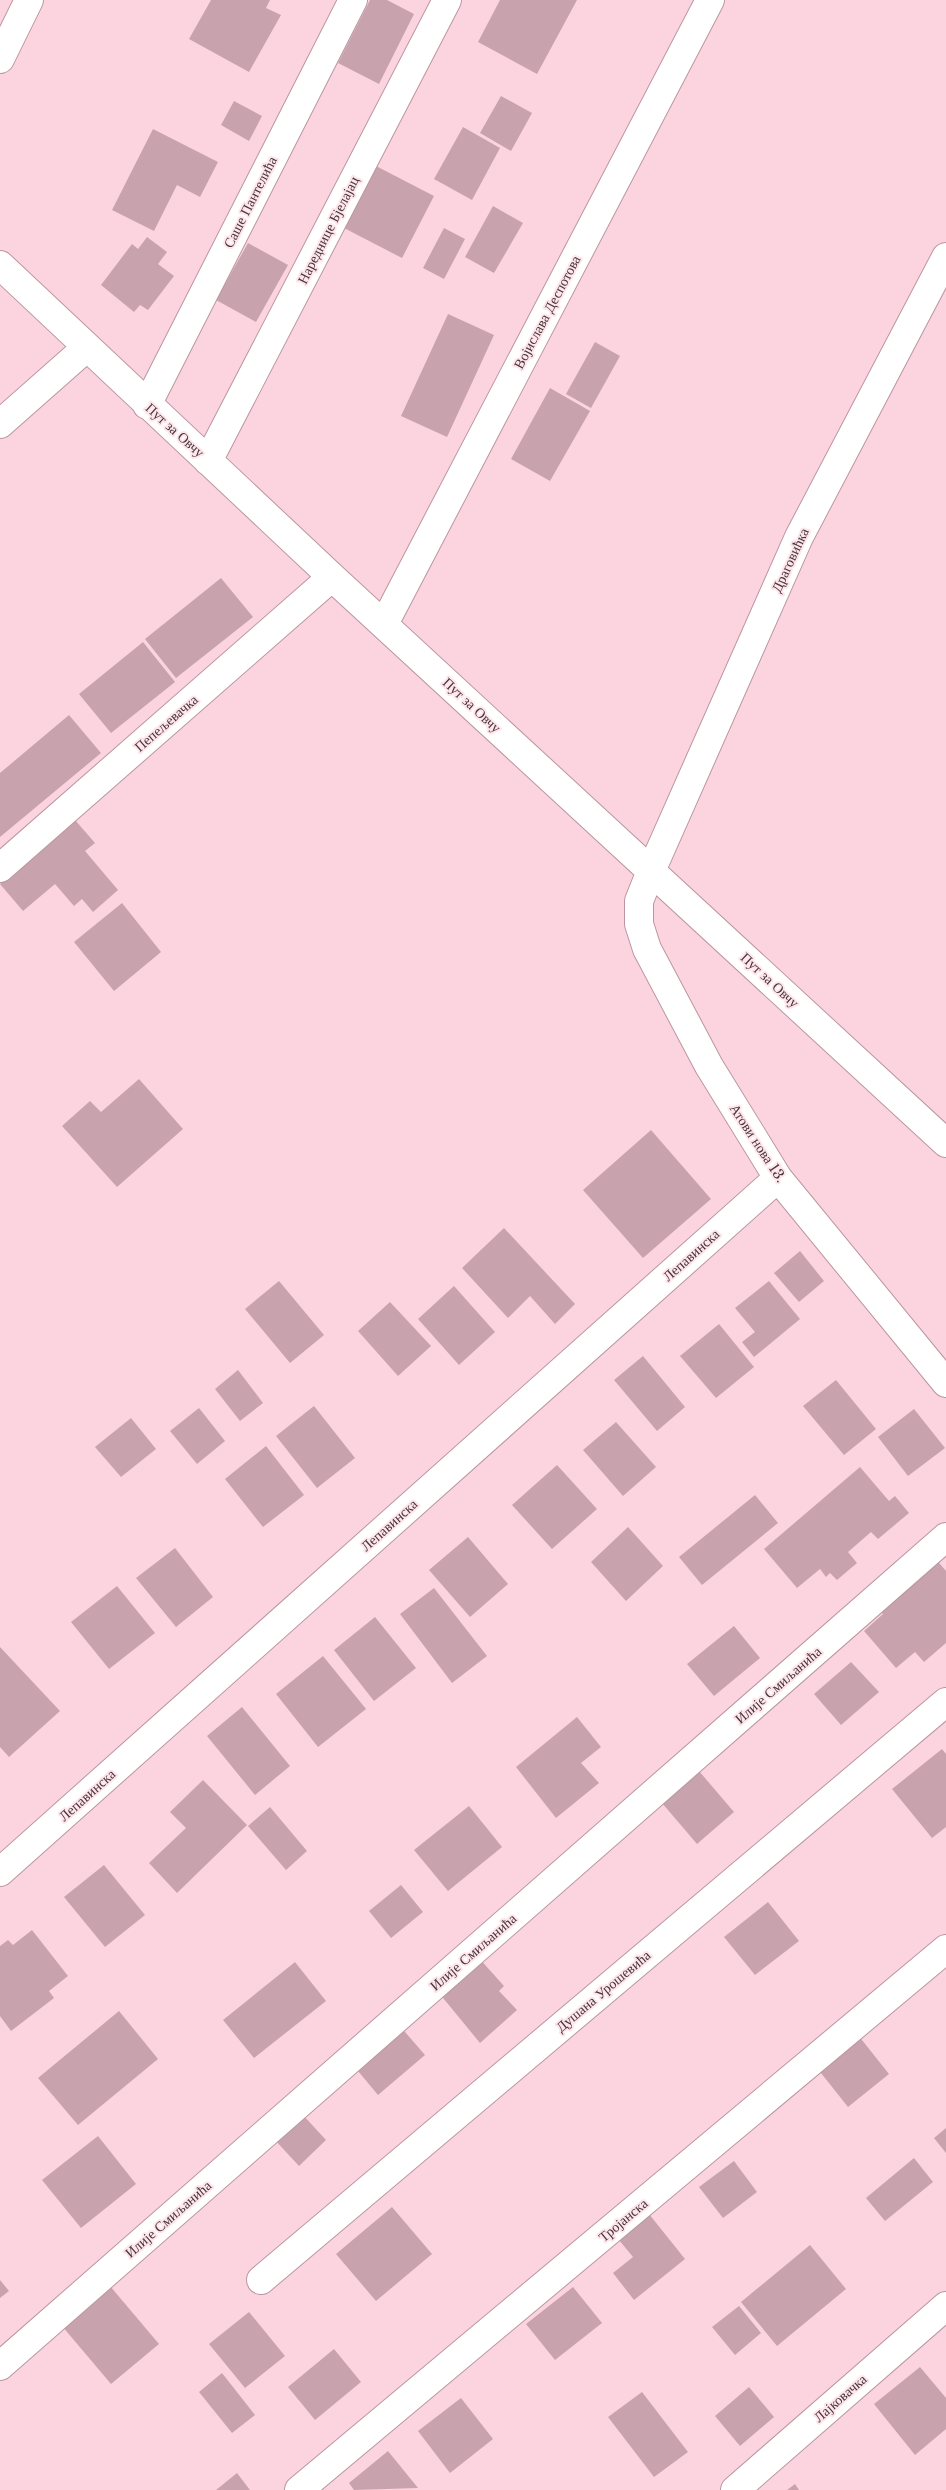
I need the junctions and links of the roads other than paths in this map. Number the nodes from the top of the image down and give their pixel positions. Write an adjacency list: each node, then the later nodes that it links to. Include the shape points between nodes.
1 (29, 0): 5 (street)
2 (353, 0): 9 (street, Саше Пантелића)
3 (447, 0): 11 (street, Нареднице Бјелајац)
4 (710, 0): 13 (street, Војислава Деспотова)
5 (0, 59)
6 (946, 257): 15 (street, Драговићка, via 799,538)
7 (0, 265): 8 (street, Пут за Овчу)
8 (86, 348): 9 (street, Пут за Овчу); 10 (street)
9 (147, 405): 11 (street, Пут за Овчу)
10 (0, 424)
11 (208, 461): 12 (street, Пут за Овчу)
12 (332, 577): 13 (street, Пут за Овчу); 14 (street, Пепељевачка)
13 (384, 624): 15 (street, Пут за Овчу)
14 (0, 868)
15 (651, 871): 16 (street, Пут за Овчу); 17 (street, Атови нова 13., via 639,901 639,924 648,949 708,1066)
16 (946, 1143)
17 (778, 1178): 18 (street, Атови нова 13.); 21 (street, Лепавинска)
18 (946, 1383)
19 (946, 1537): 25 (street, Илије Смиљанића)
20 (946, 1702): 23 (street, Душана Урошевића)
21 (0, 1872)
22 (946, 1949): 26 (street, Тројанска)
23 (261, 2280)
24 (946, 2306): 27 (street, Лајковачка)
25 (0, 2366)
26 (299, 2490)
27 (735, 2490)

